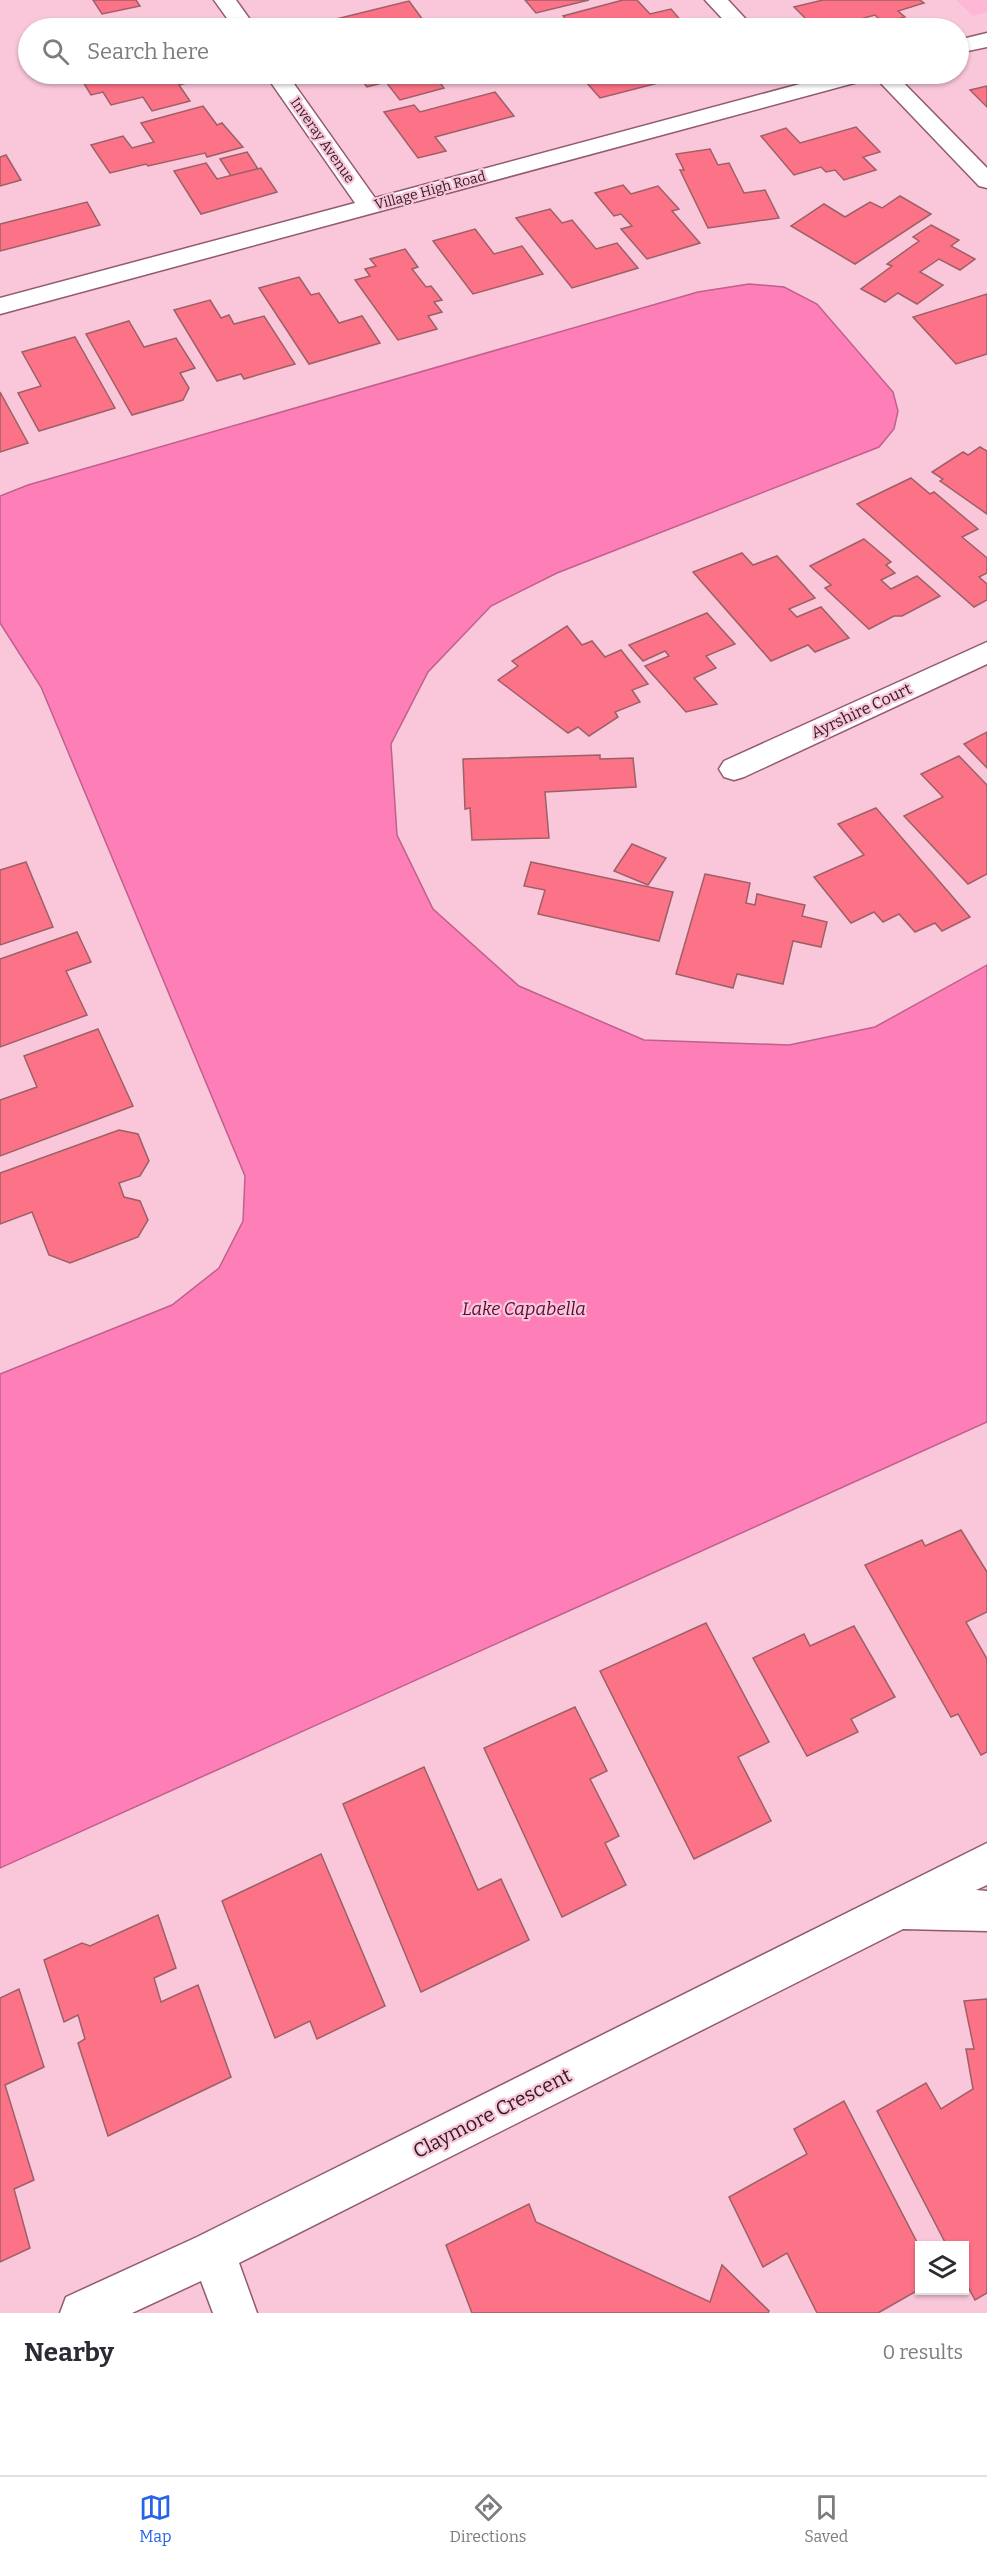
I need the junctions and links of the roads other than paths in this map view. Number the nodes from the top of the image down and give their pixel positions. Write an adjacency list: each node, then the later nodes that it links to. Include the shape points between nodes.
1 (225, 0): 3 (street)
2 (716, 0): 4 (street)
3 (238, 18)
4 (733, 18)
5 (987, 40): 6 (street)
6 (969, 44)
7 (283, 84): 11 (street, Inveray Avenue)
8 (783, 84): 11 (street, Village High Road)
9 (893, 84): 10 (street)
10 (987, 181)
11 (369, 206): 12 (street, Village High Road)
12 (0, 306)
13 (987, 652): 14 (street, Ayrshire Court)
14 (734, 769)
15 (987, 1863): 16 (street, Claymore Crescent)
16 (900, 1909): 17 (street, Claymore Crescent); 18 (street, Claymore Crescent)
17 (987, 1911)
18 (213, 2253): 19 (street, Claymore Crescent); 20 (street)
19 (82, 2313)
20 (235, 2313)

